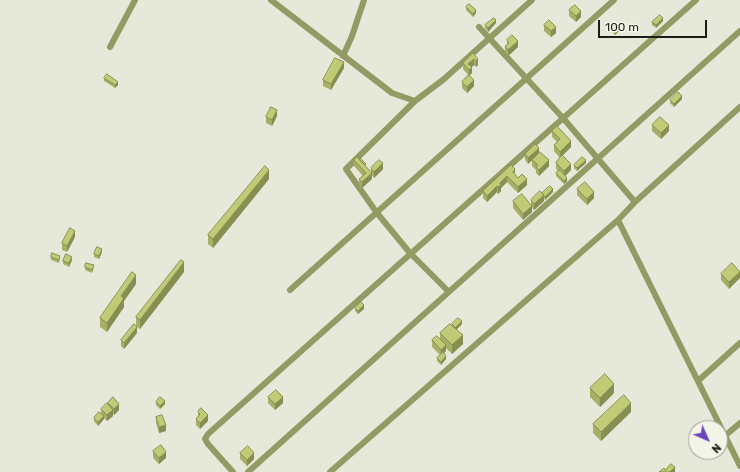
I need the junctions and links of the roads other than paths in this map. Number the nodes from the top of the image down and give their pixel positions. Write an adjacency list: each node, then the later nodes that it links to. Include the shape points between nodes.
1 (135, 0): 10 (street)
2 (272, 0): 11 (street)
3 (364, 0): 11 (street)
4 (532, 0): 9 (street)
5 (614, 0): 12 (street)
6 (696, 0): 15 (street)
7 (479, 27): 9 (street)
8 (740, 32): 16 (street)
9 (490, 38): 12 (street); 13 (street)
10 (110, 47)
11 (343, 56): 13 (street, via 392,93)
12 (527, 78): 15 (street); 18 (street)
13 (415, 101): 18 (street, via 346,169)
14 (740, 107): 17 (street)
15 (563, 118): 16 (street); 20 (street)
16 (599, 159): 17 (street); 22 (street)
17 (634, 202): 19 (street)
18 (377, 212): 20 (street); 21 (street)
19 (618, 220): 24 (street); 32 (street)
20 (410, 253): 22 (street); 30 (street, via 208,434 205,439 208,444)
21 (290, 290)
22 (449, 292): 31 (street)
23 (740, 343): 24 (street)
24 (699, 380): 25 (street)
25 (719, 420)
26 (740, 423): 27 (street)
27 (728, 433)
28 (728, 439): 29 (street)
29 (740, 465)
30 (233, 472)
31 (248, 472)
32 (330, 472)

